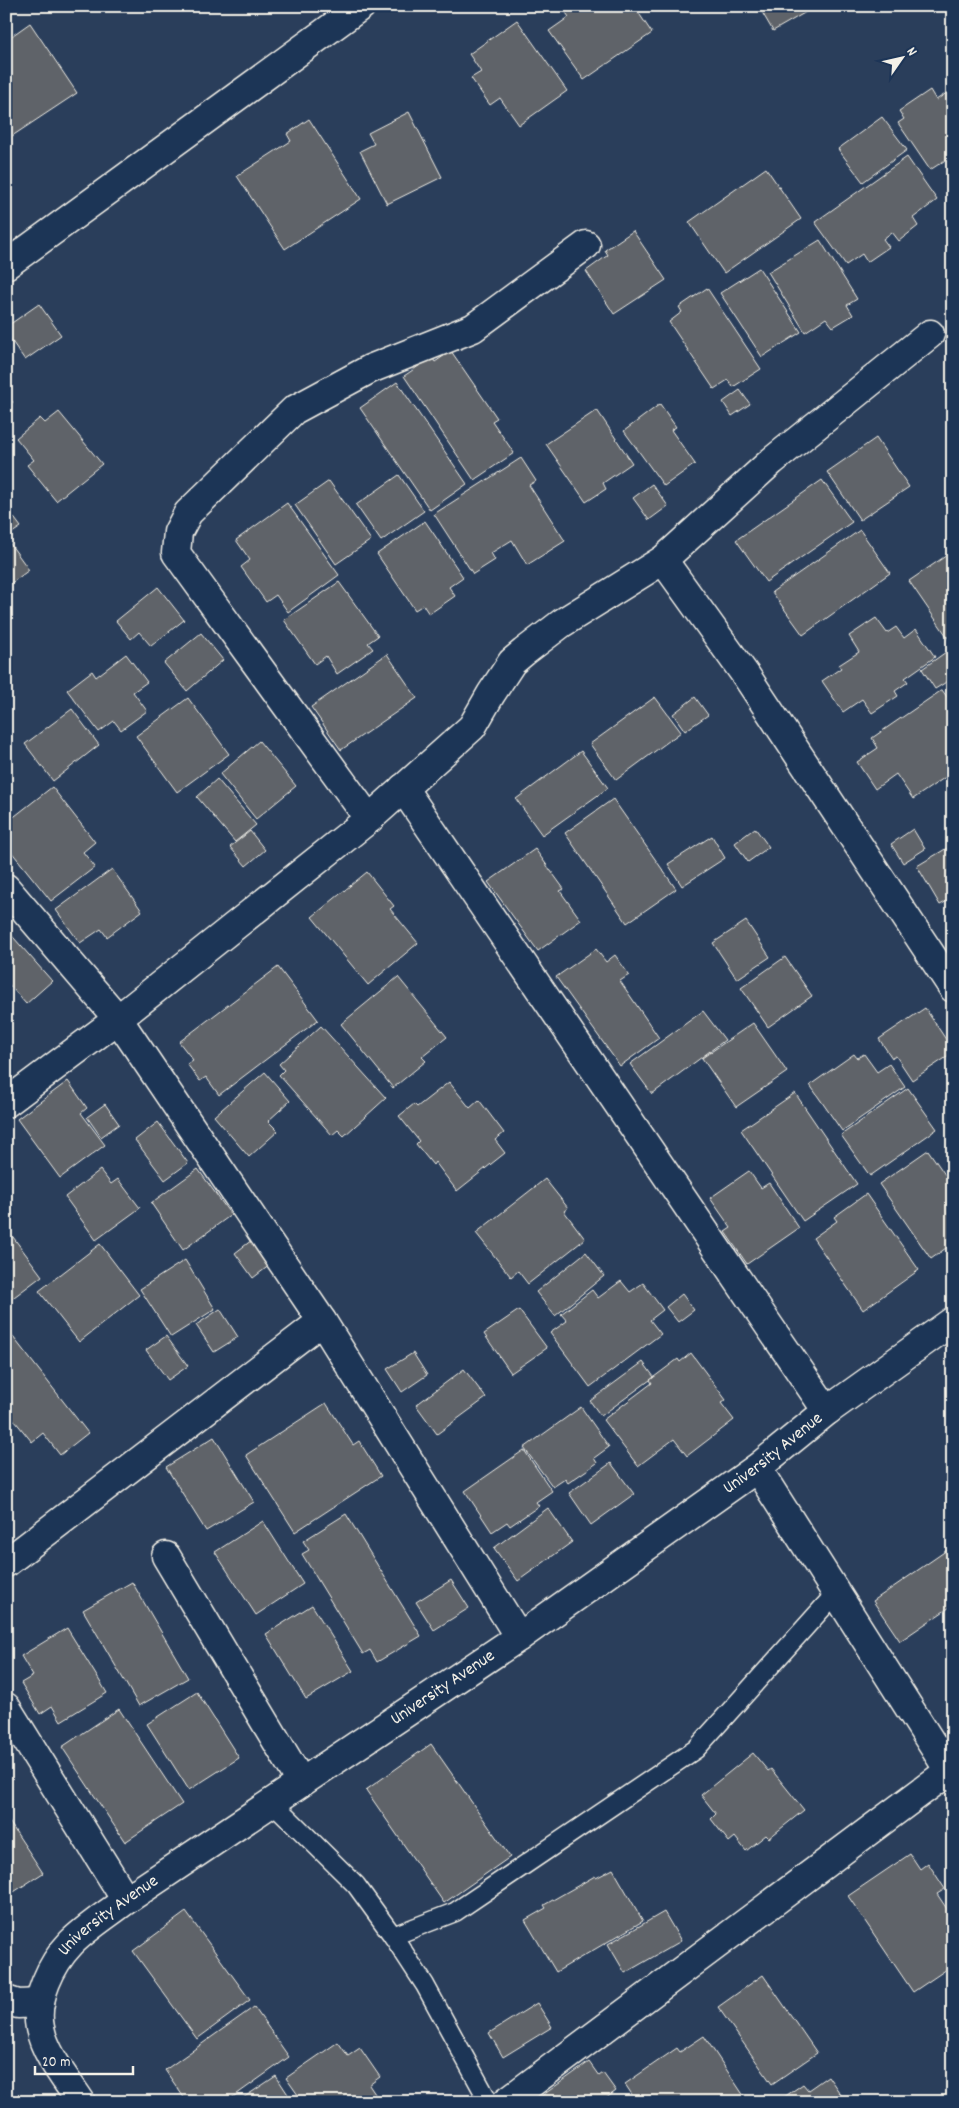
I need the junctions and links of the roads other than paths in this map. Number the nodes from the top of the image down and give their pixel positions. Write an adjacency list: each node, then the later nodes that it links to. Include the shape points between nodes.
1 (362, 6): 3 (street)
2 (586, 245): 7 (street, via 473,328 370,369 294,410 188,514 178,532 176,553)
3 (6, 265)
4 (930, 334): 5 (street, via 772,461)
5 (663, 560): 6 (street, via 562,623 512,662 472,727); 9 (street, via 747,676)
6 (403, 788): 7 (street); 14 (street)
7 (369, 819): 10 (street)
8 (6, 888): 10 (street)
9 (953, 988)
10 (118, 1019): 11 (street); 12 (street)
11 (6, 1103)
12 (322, 1321): 17 (street); 19 (street)
13 (953, 1321): 14 (street, University Avenue)
14 (827, 1411): 15 (street, University Avenue)
15 (758, 1468): 18 (street); 19 (street, University Avenue)
16 (166, 1556): 22 (street)
17 (6, 1563)
18 (836, 1593): 21 (street); 25 (lane, via 696,1749 455,1912)
19 (519, 1637): 22 (street, University Avenue)
20 (6, 1707): 24 (street)
21 (951, 1772): 30 (street)
22 (301, 1782): 23 (street, University Avenue)
23 (272, 1802): 24 (street, University Avenue); 25 (lane, via 356,1885)
24 (126, 1900): 27 (street, University Avenue, via 71,1943 47,1980)
25 (393, 1936): 29 (lane, via 426,1984)
26 (6, 2000): 27 (street, via 18,2004)
27 (40, 2003): 28 (street, University Avenue, via 40,2027 48,2050)
28 (81, 2102)
29 (489, 2102)
30 (506, 2102)

